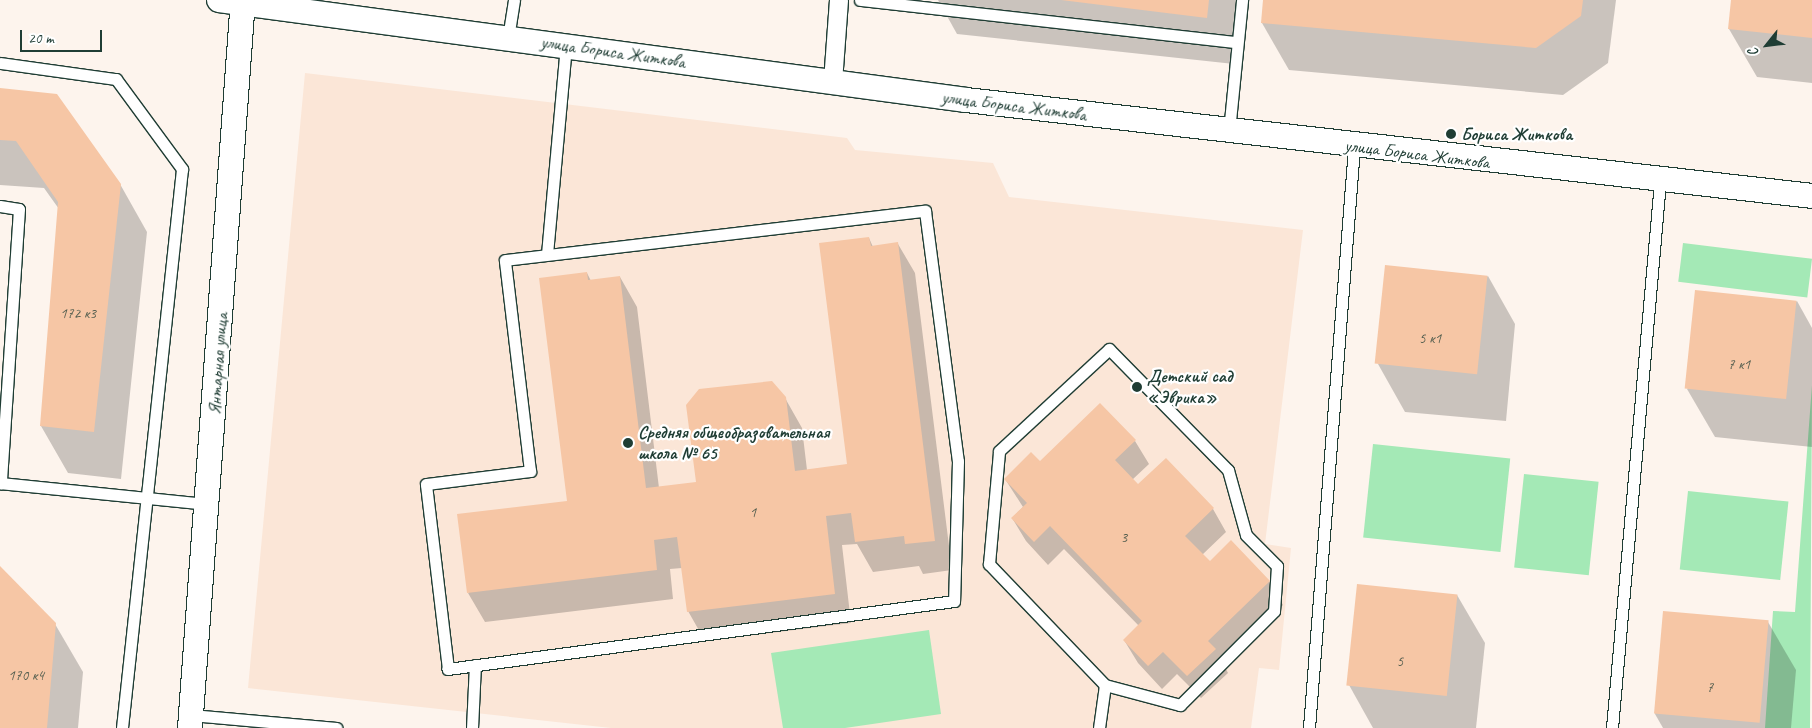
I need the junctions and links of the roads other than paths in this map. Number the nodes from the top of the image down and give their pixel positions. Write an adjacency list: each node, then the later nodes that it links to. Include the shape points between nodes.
1 (219, 0): 6 (street, улица Бориса Житкова)
2 (514, 0): 7 (lane)
3 (839, 0): 11 (street)
4 (860, 0): 8 (lane)
5 (1242, 0): 8 (lane)
6 (244, 2): 7 (street, улица Бориса Житкова); 20 (street, Янтарная улица)
7 (508, 38): 9 (street, улица Бориса Житкова)
8 (1236, 42): 12 (lane)
9 (566, 46): 11 (street, улица Бориса Житкова); 17 (lane)
10 (0, 62): 19 (lane, via 116,79 182,169)
11 (833, 82): 12 (street, улица Бориса Житкова)
12 (1229, 131): 13 (street, улица Бориса Житкова)
13 (1354, 147): 14 (street, улица Бориса Житкова); 28 (lane)
14 (1660, 182): 15 (street, улица Бориса Житкова); 29 (lane)
15 (1812, 196)
16 (0, 206): 18 (lane, via 18,209)
17 (547, 254): 21 (lane, via 505,260 530,471 426,484 448,669); 21 (lane, via 925,211 958,461 954,601)
18 (0, 483): 19 (lane)
19 (147, 497): 20 (lane); 24 (lane)
20 (205, 504): 23 (street, Янтарная улица)
21 (476, 665): 26 (lane)
22 (1105, 685): 22 (lane, via 989,564 999,451 1109,349 1228,470 1246,535 1277,566 1274,611 1180,705); 27 (lane)
23 (191, 721): 25 (lane)
24 (122, 728)
25 (336, 728)
26 (472, 728)
27 (1099, 728)
28 (1309, 728)
29 (1612, 728)

